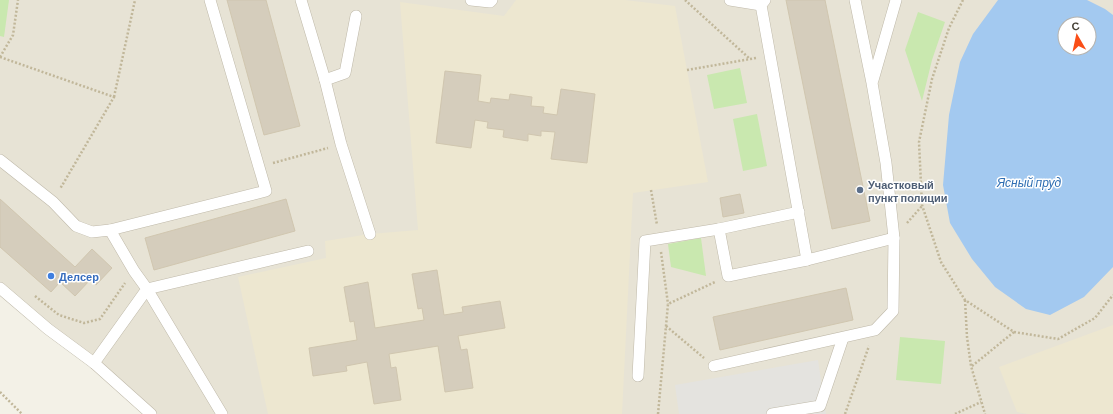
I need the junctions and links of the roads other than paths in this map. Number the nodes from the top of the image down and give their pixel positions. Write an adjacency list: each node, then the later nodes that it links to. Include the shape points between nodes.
1 (210, 0): 15 (lane, via 266,191)
2 (301, 0): 10 (lane)
3 (471, 0): 4 (lane)
4 (492, 0)
5 (730, 0): 8 (lane)
6 (855, 0): 11 (lane)
7 (896, 0): 11 (lane)
8 (763, 2): 13 (lane, via 770,56)
9 (356, 16): 10 (lane, via 345,73)
10 (325, 80): 16 (lane, via 341,144)
11 (872, 83): 17 (lane, via 886,163)
12 (0, 160): 15 (lane, via 53,202 76,226 92,232)
13 (799, 212): 14 (lane); 19 (lane)
14 (719, 229): 19 (lane, via 728,276); 25 (lane, via 645,241)
15 (110, 230): 21 (lane)
16 (370, 234)
17 (894, 238): 19 (lane); 22 (lane, via 893,311 875,330)
18 (308, 251): 21 (lane)
19 (807, 260)
20 (0, 288): 23 (lane)
21 (147, 289): 23 (lane); 27 (lane)
22 (843, 338): 24 (lane); 28 (lane, via 820,406)
23 (94, 364): 26 (lane)
24 (714, 366)
25 (638, 376)
26 (151, 414)
27 (222, 414)
28 (772, 414)

